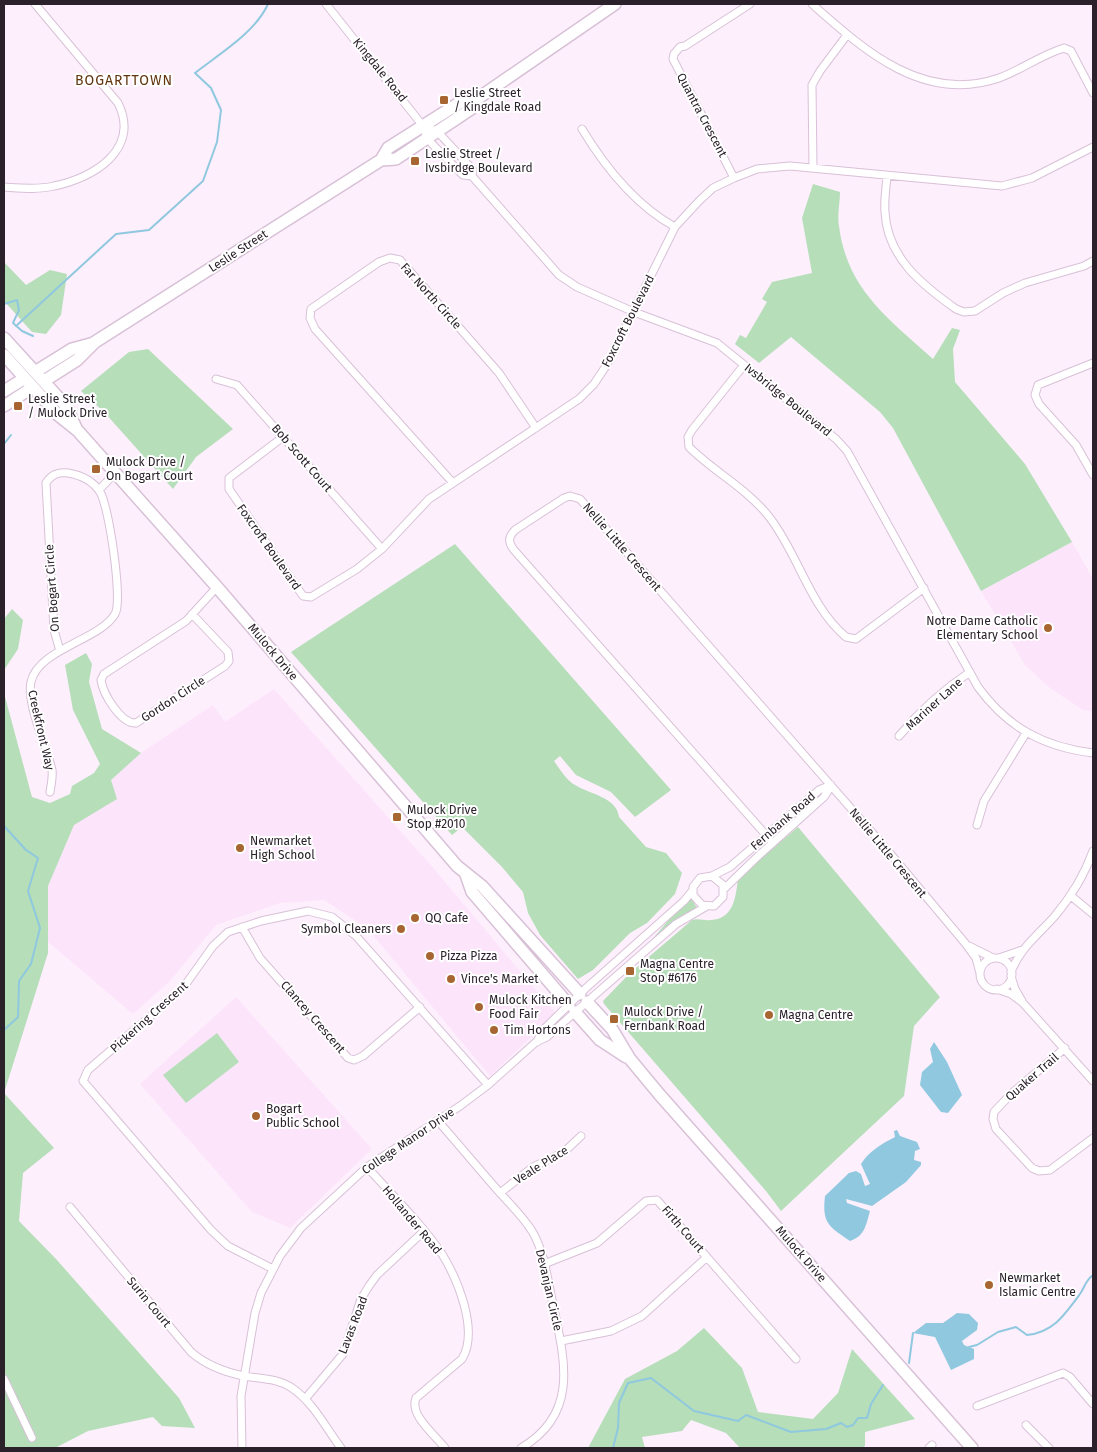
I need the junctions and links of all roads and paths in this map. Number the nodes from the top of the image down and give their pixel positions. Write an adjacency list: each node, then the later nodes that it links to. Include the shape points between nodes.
1 (35, 4): 19 (street, via 118,103 125,128 121,146 109,159 84,176 52,187)
2 (326, 4): 9 (street, Kingdale Road)
3 (615, 4): 8 (main road, Leslie Street)
4 (750, 4): 18 (street, Quantra Crescent, via 680,47 673,59)
5 (812, 4): 6 (street)
6 (847, 35): 7 (street, via 877,58 920,80 951,85 1000,78 1064,48 1070,51); 15 (street, via 812,85)
7 (1093, 93)
8 (477, 99): 9 (main road, Leslie Street, via 464,100); 11 (main road, Leslie Street, via 471,109)
9 (424, 126): 11 (street); 12 (street); 14 (main road, Leslie Street, via 388,148)
10 (582, 129): 20 (street, via 621,183 643,205)
11 (437, 131): 12 (main road, Leslie Street); 16 (street, Ivsbridge Boulevard, via 473,170)
12 (427, 138): 14 (main road, Leslie Street, via 396,159); 16 (street, Ivsbridge Boulevard, via 463,175)
13 (1093, 147): 17 (street, Foxcroft Boulevard, via 1032,178 1002,186)
14 (381, 160): 24 (main road, Leslie Street)
15 (812, 168): 17 (street, Foxcroft Boulevard); 18 (street, Foxcroft Boulevard, via 757,169)
16 (472, 176): 22 (street, Ivsbridge Boulevard, via 559,275)
17 (887, 177): 21 (street, via 885,213 888,231 901,261 912,274 956,309 975,311 1025,283)
18 (734, 178): 20 (street, Foxcroft Boulevard, via 713,188)
19 (4, 187)
20 (675, 227): 22 (street, Foxcroft Boulevard)
21 (1093, 261)
22 (634, 312): 27 (street, Ivsbridge Boulevard, via 717,343); 35 (street, Foxcroft Boulevard, via 594,384 579,399)
23 (4, 338): 28 (main road, Mulock Drive)
24 (95, 342): 28 (main road, Leslie Street, via 72,349); 31 (main road, Leslie Street, via 77,360)
25 (4, 355): 29 (main road, Mulock Drive)
26 (1093, 363): 39 (street, via 1038,385 1035,395 1039,404 1076,445)
27 (744, 364): 44 (street, Ivsbridge Boulevard, via 818,423 847,451); 44 (street, via 688,436 689,447 770,518 820,603 840,632 850,640 856,639)
28 (35, 372): 31 (main road, Mulock Drive)
29 (24, 378): 32 (main road, Mulock Drive); 33 (main road)
30 (216, 379): 37 (street, Bob Scott Court, via 237,384)
31 (44, 381): 36 (main road, Mulock Drive, via 66,406)
32 (33, 387): 34 (main road); 36 (main road, Mulock Drive, via 58,415)
33 (4, 391)
34 (4, 406)
35 (536, 428): 40 (street, Foxcroft Boulevard); 40 (street, Far North Circle, via 499,372 400,260 390,258 379,262 311,309 310,318 315,329)
36 (78, 431): 38 (main road, Mulock Drive)
37 (283, 437): 42 (street, Bob Scott Court); 42 (street, Foxcroft Boulevard, via 229,478 229,489 303,596 310,597 357,569)
38 (115, 473): 41 (street); 43 (main road, Mulock Drive)
39 (1093, 475)
40 (453, 483): 42 (street, Foxcroft Boulevard, via 420,507)
41 (99, 490): 46 (street, On Bogart Circle, via 108,511 113,545 116,614); 46 (street, On Bogart Circle, via 84,478 66,473 54,474 46,483 54,630)
42 (382, 549)
43 (217, 588): 45 (street, Gordon Circle); 57 (main road, Mulock Drive)
44 (924, 588): 47 (street, Ivsbridge Boulevard)
45 (192, 614): 45 (street, Gordon Circle, via 104,674 102,688 123,720 136,723 225,666 229,660 228,652)
46 (60, 651): 52 (street, Creekfront Way, via 33,674 30,690 53,772)
47 (970, 672): 48 (street, Ivsbridge Boulevard, via 989,702); 49 (street, Mariner Lane)
48 (1026, 733): 50 (street, Ivsbridge Boulevard, via 1059,747); 53 (street, via 984,801)
49 (898, 736)
50 (1093, 753)
51 (831, 786): 54 (street, Fernbank Road, via 819,790); 54 (street, Nellie Little Crescent, via 580,499 564,498 515,530 509,536 511,545); 55 (street, Fernbank Road, via 824,797); 65 (street, Nellie Little Crescent)
52 (50, 792)
53 (977, 825)
54 (766, 836): 55 (street, Nellie Little Crescent); 58 (street, Fernbank Road, via 730,867)
55 (772, 843): 59 (street, Fernbank Road)
56 (1093, 851): 61 (street)
57 (466, 875): 71 (main road, Mulock Drive, via 482,886); 74 (main road, Mulock Drive, via 472,892)
58 (712, 876): 59 (street); 60 (street, via 700,878)
59 (724, 889): 62 (street, via 720,901 714,906)
60 (693, 890): 62 (street, via 698,903); 71 (street)
61 (1071, 896): 63 (street); 66 (street)
62 (707, 906): 71 (street, via 676,924)
63 (1093, 914)
64 (242, 927): 73 (street, Pickering Crescent, via 308,911 332,917 356,936); 73 (street, Clancey Crescent, via 260,958 348,1058 354,1060 363,1056); 88 (street, Pickering Crescent, via 228,932 213,946 183,988 88,1070 83,1081 228,1246)
65 (965, 943): 67 (street, Nellie Little Crescent); 68 (street, Nellie Little Crescent, via 976,958)
66 (1022, 950): 67 (street); 69 (street)
67 (996, 958): 68 (street, via 983,964); 69 (street, via 1007,962)
68 (980, 973): 70 (street, via 986,986)
69 (1011, 974): 70 (street, via 1006,986); 72 (street, Quaker Trail, via 1014,989)
70 (997, 989): 72 (street, Quaker Trail)
71 (584, 998): 74 (street); 76 (main road, Mulock Drive, via 612,1028)
72 (1023, 1003): 75 (street, Quaker Trail)
73 (420, 1007): 78 (street, Pickering Crescent)
74 (572, 1008): 76 (main road, Mulock Drive, via 600,1040); 78 (street, College Manor Drive, via 542,1031 536,1042)
75 (1065, 1048): 77 (street, Quaker Trail); 81 (street, Quaker Trail, via 994,1112 994,1124 1032,1168 1039,1171 1050,1170)
76 (630, 1059): 102 (main road, Mulock Drive)
77 (1093, 1081)
78 (488, 1085): 79 (street, College Manor Drive)
79 (438, 1121): 82 (street, College Manor Drive); 83 (street, Devanjan Circle)
80 (581, 1136): 83 (street, Veale Place, via 564,1152 533,1166)
81 (1093, 1138)
82 (367, 1167): 85 (street, Hollander Road); 88 (street, College Manor Drive, via 301,1228)
83 (500, 1193): 87 (street, Devanjan Circle, via 531,1230)
84 (70, 1207): 91 (street, Surin Court, via 191,1352 216,1368)
85 (424, 1231): 93 (street, Lavas Road, via 369,1286 361,1299 343,1354); 100 (street, Hollander Road, via 451,1272 468,1320 469,1339 462,1359 416,1398 414,1404 416,1413)
86 (707, 1257): 87 (street, Firth Court, via 658,1200 653,1199 646,1201 598,1243); 89 (street, via 642,1316 611,1331); 90 (street, Firth Court)
87 (544, 1264): 89 (street, Devanjan Circle)
88 (273, 1269): 91 (street, College Manor Drive, via 255,1313)
89 (561, 1341): 101 (street, Devanjan Circle, via 564,1389 557,1410 547,1429)
90 (796, 1359)
91 (244, 1376): 93 (street, Surin Court, via 280,1382); 98 (street, College Manor Drive, via 240,1416)
92 (4, 1379): 97 (street)
93 (305, 1399): 99 (street, Surin Court)
94 (1093, 1404): 95 (street, via 1063,1373)
95 (977, 1406)
96 (1026, 1425): 103 (street)
97 (32, 1438)
98 (242, 1448)
99 (340, 1448)
100 (444, 1448)
101 (521, 1448)
102 (972, 1448)
103 (1049, 1448)

